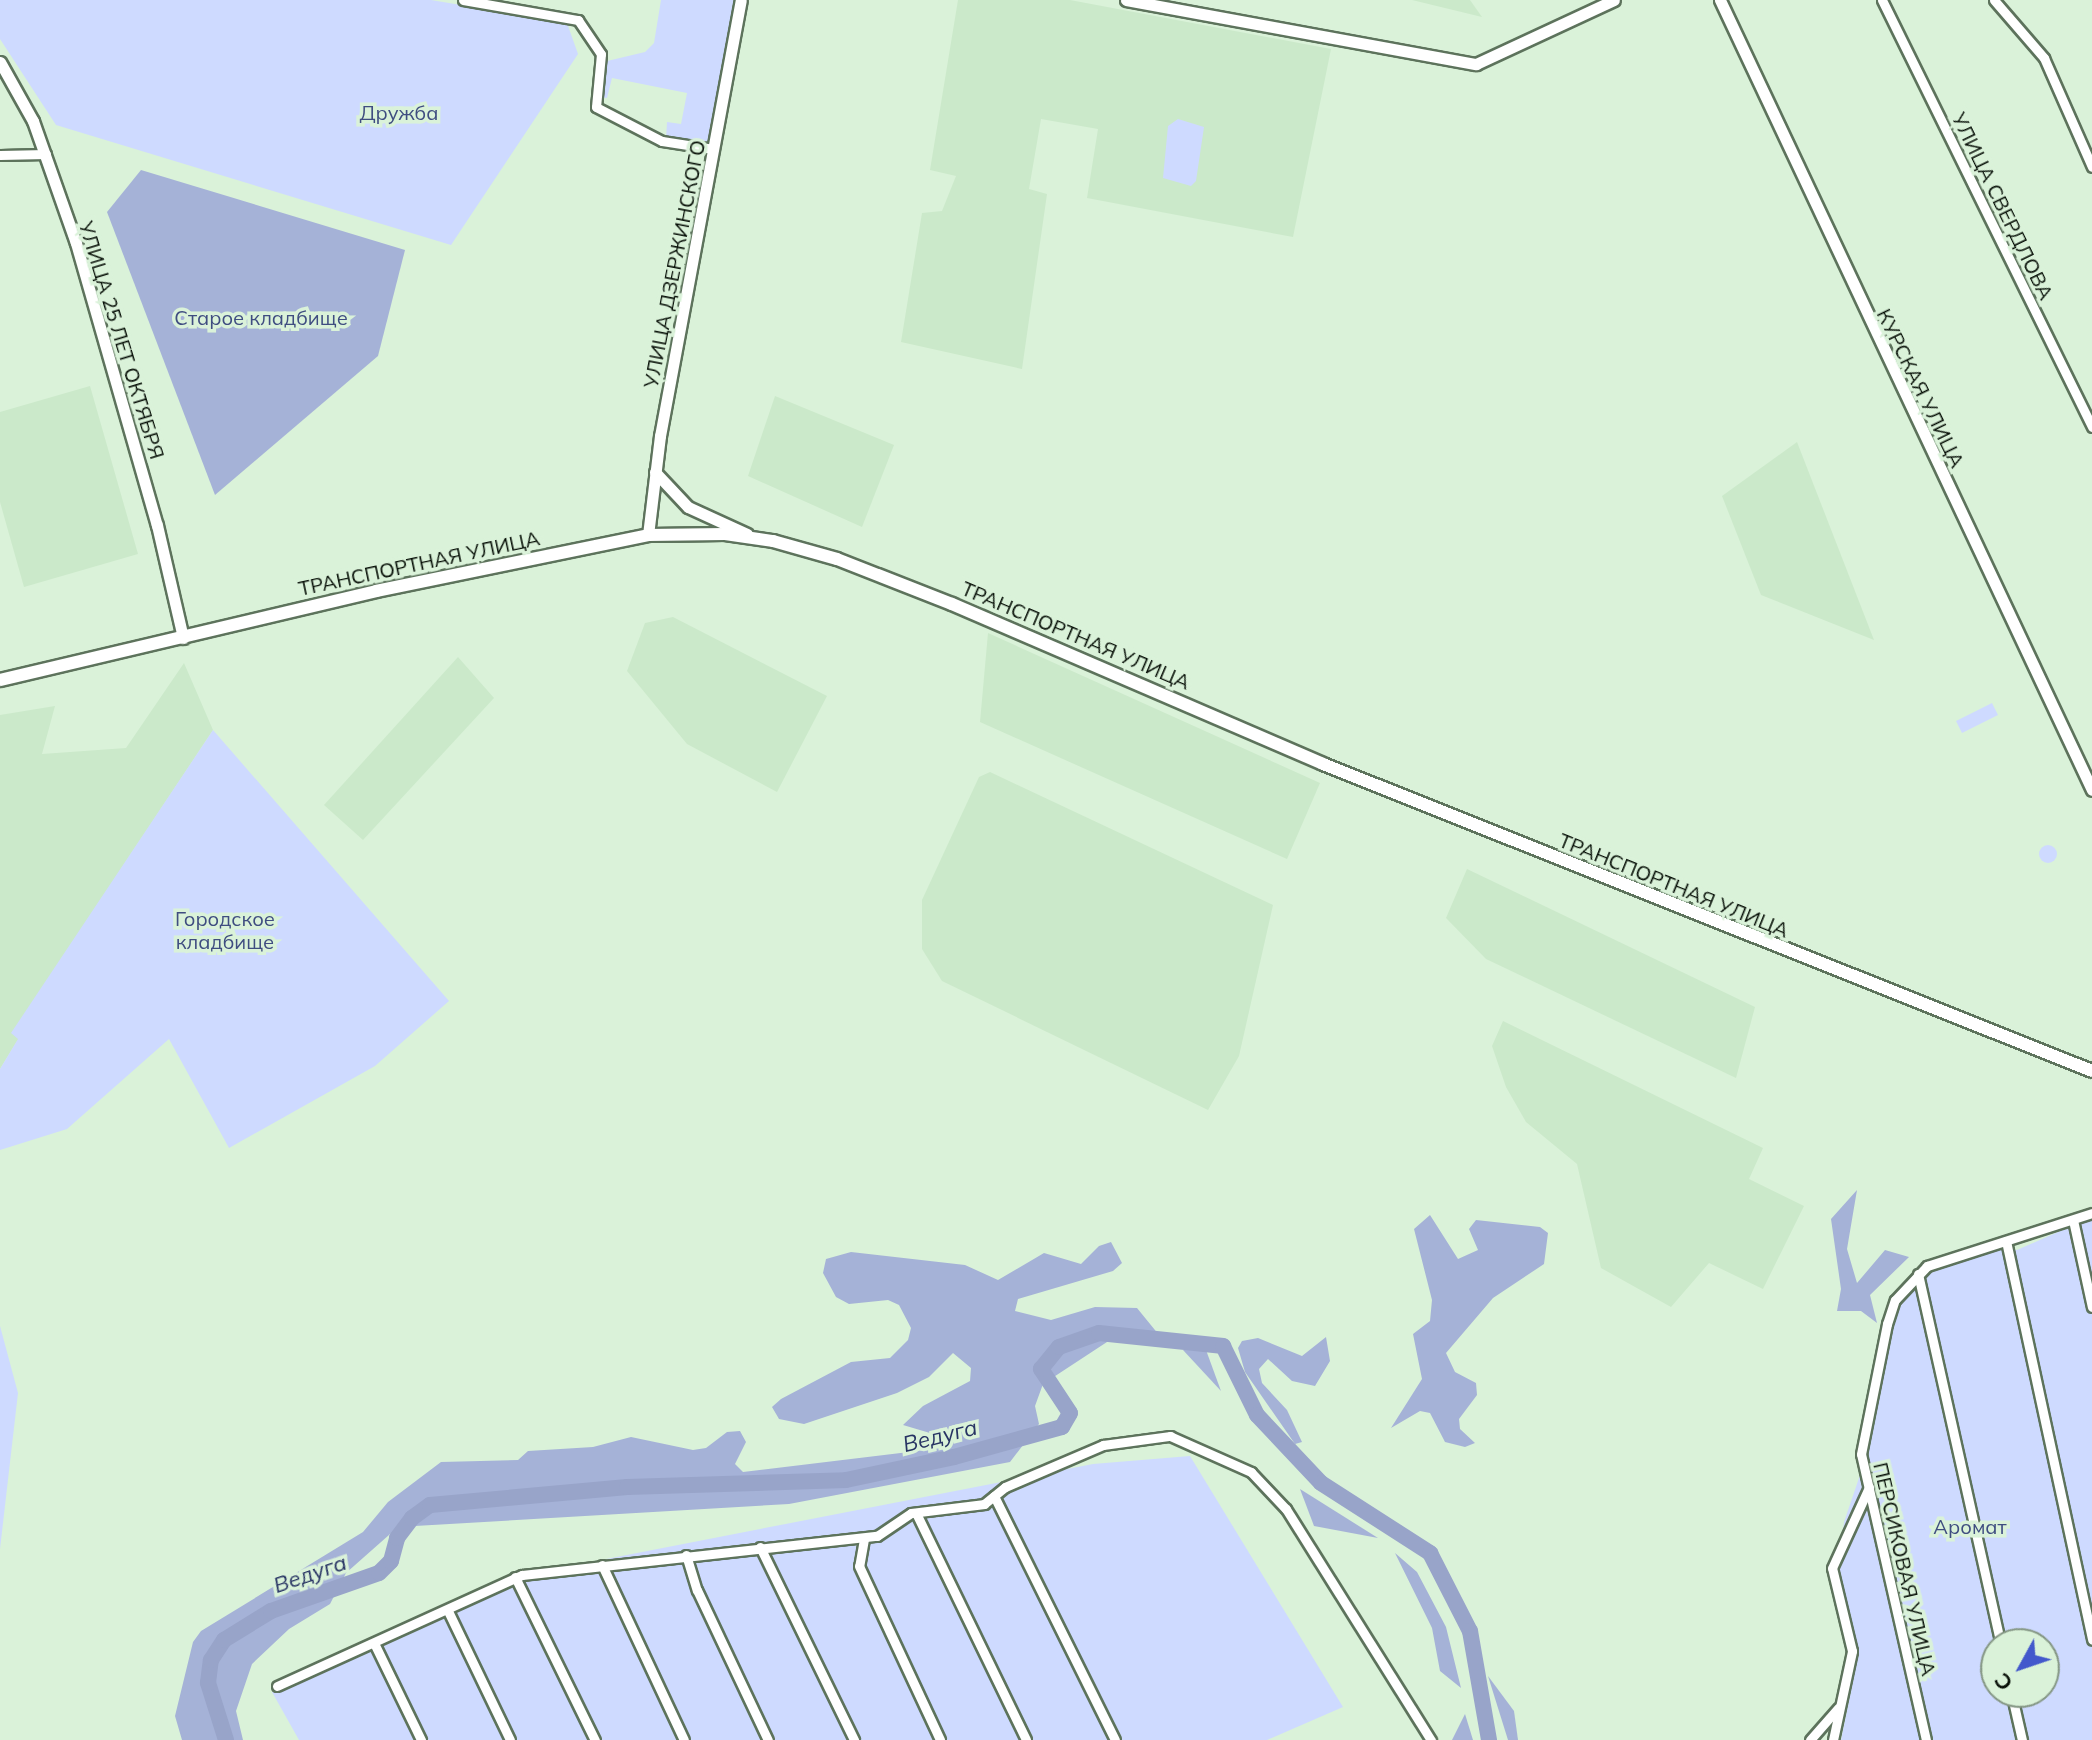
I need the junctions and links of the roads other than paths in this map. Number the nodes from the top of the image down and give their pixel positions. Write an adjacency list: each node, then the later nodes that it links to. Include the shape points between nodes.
1 (463, 0): 9 (street, via 578,20 601,54 596,107 662,141)
2 (741, 0): 9 (street, УЛИЦА ДЗЕРЖИНСКОГО)
3 (1126, 0): 4 (street, via 1476,64)
4 (1614, 0)
5 (1720, 0): 19 (street, КУРСКАЯ УЛИЦА)
6 (1882, 0): 13 (street, УЛИЦА СВЕРДЛОВА)
7 (1994, 0): 12 (street, via 2044,58)
8 (0, 62): 10 (street, УЛИЦА 25 ЛЕТ ОКТЯБРЯ, via 20,93)
9 (713, 149): 14 (street, УЛИЦА ДЗЕРЖИНСКОГО)
10 (46, 154): 11 (street); 17 (street, УЛИЦА 25 ЛЕТ ОКТЯБРЯ, via 114,370)
11 (0, 155)
12 (2092, 167)
13 (2092, 427)
14 (655, 472): 15 (street, УЛИЦА ДЗЕРЖИНСКОГО); 16 (street, via 688,507)
15 (648, 535): 16 (main road, ТРАНСПОРТНАЯ УЛИЦА); 17 (main road, ТРАНСПОРТНАЯ УЛИЦА, via 376,591)
16 (759, 539): 20 (main road, ТРАНСПОРТНАЯ УЛИЦА, via 837,559 952,604 1323,764)
17 (183, 638): 18 (main road, ТРАНСПОРТНАЯ УЛИЦА)
18 (0, 680)
19 (2092, 790)
20 (2092, 1071)
21 (2092, 1213): 22 (street)
22 (2073, 1220): 23 (street); 25 (street)
23 (2006, 1241): 24 (street, via 1937,1262); 36 (street)
24 (1918, 1274): 26 (street, ПЕРСИКОВАЯ УЛИЦА, via 1895,1300 1871,1382 1861,1454); 35 (street)
25 (2092, 1307)
26 (1869, 1487): 39 (street, via 1832,1568 1852,1651); 53 (street, ПЕРСИКОВАЯ УЛИЦА)
27 (994, 1496): 28 (street, via 967,1509); 49 (street); 50 (street, via 1121,1441 1170,1436 1231,1460 1251,1472 1286,1509)
28 (916, 1513): 29 (street); 48 (street)
29 (864, 1539): 30 (street); 47 (street, via 859,1555 863,1577)
30 (760, 1547): 31 (street); 46 (street)
31 (686, 1555): 32 (street); 45 (street, via 697,1590)
32 (602, 1565): 33 (street); 44 (street)
33 (515, 1577): 34 (street); 43 (street)
34 (448, 1611): 37 (street); 42 (street)
35 (1997, 1628)
36 (2092, 1640)
37 (374, 1643): 38 (street); 41 (street)
38 (277, 1686)
39 (1838, 1708): 51 (street); 52 (street)
40 (2015, 1708): 54 (street)
41 (421, 1740)
42 (510, 1740)
43 (595, 1740)
44 (684, 1740)
45 (768, 1740)
46 (854, 1740)
47 (940, 1740)
48 (1026, 1740)
49 (1115, 1740)
50 (1431, 1740)
51 (1810, 1740)
52 (1833, 1740)
53 (1926, 1740)
54 (2022, 1740)

